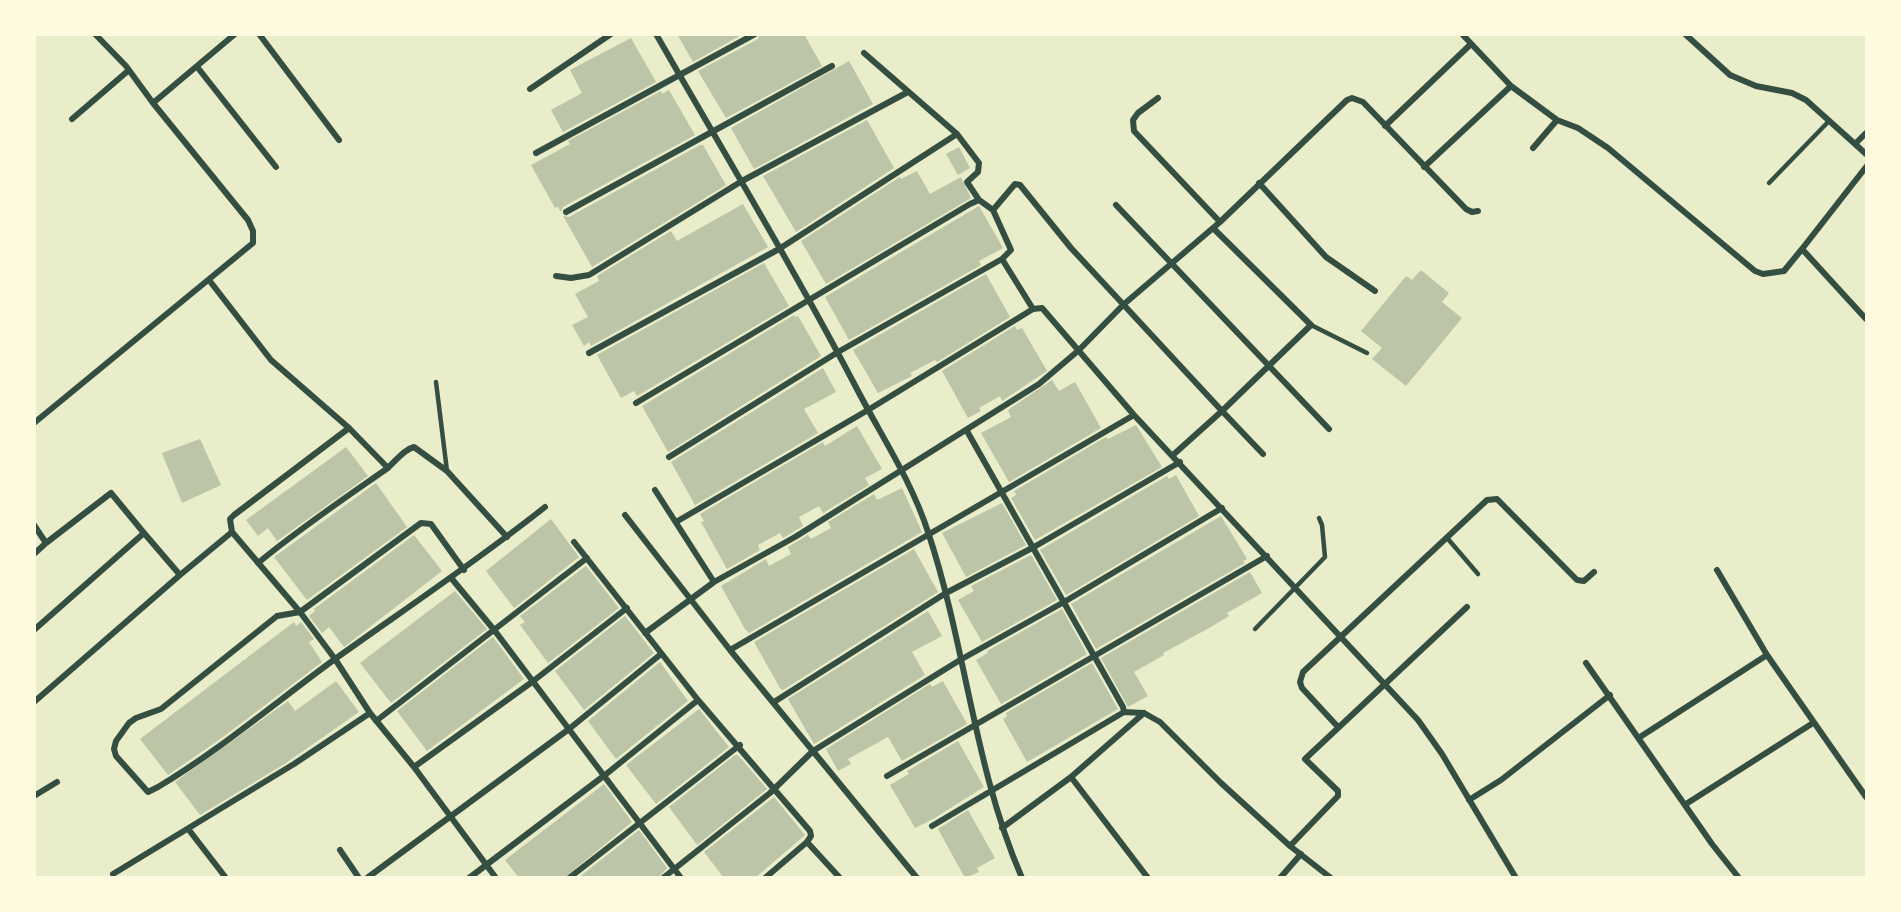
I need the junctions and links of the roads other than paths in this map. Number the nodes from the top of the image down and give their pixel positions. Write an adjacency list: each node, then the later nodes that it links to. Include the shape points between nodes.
1 (95, 34): 13 (street)
2 (236, 34): 12 (street)
3 (259, 34): 27 (street)
4 (611, 34): 16 (street)
5 (656, 34): 14 (street)
6 (755, 34): 14 (street)
7 (1462, 34): 9 (street)
8 (1685, 34): 22 (street, via 1730,75 1756,86 1792,93)
9 (1471, 44): 15 (street); 23 (street)
10 (864, 53): 17 (street)
11 (832, 66): 24 (street)
12 (198, 68): 19 (street); 33 (street)
13 (129, 70): 19 (street); 20 (street)
14 (680, 76): 24 (street); 30 (street)
15 (1511, 86): 21 (street); 32 (street)
16 (530, 89)
17 (906, 93): 25 (street); 35 (street)
18 (1158, 98): 43 (street, via 1133,120 1134,132)
19 (153, 103): 50 (street, via 253,231 253,243)
20 (72, 119)
21 (1557, 120): 29 (street); 46 (street, via 1578,128 1608,148 1755,271 1784,271)
22 (1829, 121): 28 (street); 37 (lane)
23 (1385, 126): 32 (street); 36 (street, via 1363,102 1347,100)
24 (713, 130): 35 (street); 42 (street)
25 (957, 134): 38 (street, via 979,163 978,172 967,182); 45 (street)
26 (1866, 134): 28 (street)
27 (339, 140)
28 (1855, 144): 31 (street)
29 (1533, 148)
30 (536, 153)
31 (1866, 154)
32 (1424, 166): 41 (street, via 1466,209)
33 (276, 167)
34 (1866, 167): 46 (street)
35 (742, 181): 45 (street); 49 (street, via 589,275)
36 (1259, 183): 43 (street); 51 (street, via 1326,257)
37 (1769, 183)
38 (979, 200): 40 (street); 52 (street)
39 (1116, 205): 48 (street)
40 (993, 210): 47 (street, via 1011,250); 53 (street, via 1012,187 1020,185)
41 (1478, 211)
42 (566, 212)
43 (1220, 222): 44 (street)
44 (1213, 228): 48 (street); 56 (street)
45 (779, 249): 52 (street); 59 (street)
46 (1802, 249): 55 (street)
47 (1002, 259): 54 (street); 58 (street)
48 (1171, 263): 53 (street); 61 (street)
49 (556, 276)
50 (210, 280): 67 (street); 68 (street, via 271,360)
51 (1375, 291)
52 (809, 302): 58 (street); 63 (street)
53 (1123, 305): 57 (street); 65 (street)
54 (1033, 309): 57 (street, via 1042,308); 64 (street)
55 (1866, 319)
56 (1311, 325): 60 (lane); 61 (street)
57 (1079, 350): 66 (street); 70 (street, via 1039,384)
58 (838, 352): 64 (street); 73 (street)
59 (589, 353)
60 (1367, 353)
61 (1270, 367): 65 (street); 69 (street)
62 (436, 382): 76 (lane)
63 (636, 403)
64 (868, 410): 77 (street); 84 (street)
65 (1222, 411): 71 (street); 72 (street)
66 (1134, 415): 72 (street); 79 (street)
67 (34, 423)
68 (349, 428): 75 (street); 86 (street, via 234,515 230,519)
69 (1329, 429)
70 (967, 431): 77 (street); 79 (street)
71 (1263, 454)
72 (1173, 455): 74 (street)
73 (669, 456)
74 (1180, 462): 81 (street); 93 (street)
75 (388, 468): 76 (street, via 414,447); 97 (street, via 314,518)
76 (447, 471): 89 (street)
77 (901, 471): 88 (street); 104 (street)
78 (655, 490): 84 (street)
79 (1001, 491): 88 (street); 93 (street)
80 (545, 507): 89 (street)
81 (1222, 508): 95 (street); 108 (street)
82 (625, 515): 107 (street)
83 (1318, 518): 105 (lane, via 1324,557)
84 (676, 522): 104 (street)
85 (34, 525): 92 (street)
86 (232, 531): 97 (street); 102 (street)
87 (144, 532): 92 (street, via 111,493); 102 (street); 113 (street)
88 (928, 532): 106 (street); 117 (street)
89 (507, 537): 98 (street)
90 (1448, 539): 100 (street, via 1492,498 1497,499 1577,580 1584,581); 101 (lane); 116 (street)
91 (574, 542): 96 (street)
92 (46, 543): 94 (street)
93 (1034, 547): 106 (street); 108 (street)
94 (34, 554)
95 (1267, 556): 105 (street); 120 (street)
96 (587, 558): 109 (street); 114 (street)
97 (258, 563): 111 (street)
98 (464, 570): 103 (street); 111 (street, via 431,524 421,523)
99 (1717, 570): 119 (street)
100 (1594, 572)
101 (1478, 574)
102 (180, 575): 128 (street)
103 (452, 579): 114 (street); 121 (street)
104 (714, 582): 107 (street)
105 (1296, 588): 112 (lane); 116 (street)
106 (946, 594): 122 (street); 129 (street)
107 (692, 599): 115 (street); 117 (street)
108 (1064, 602): 120 (street); 122 (street)
109 (627, 608): 115 (street); 124 (street)
110 (1467, 608): 125 (street)
111 (300, 612): 121 (street); 121 (street, via 277,616 161,709 136,717 116,741 116,756 148,792 176,776)
112 (1255, 629)
113 (34, 630)
114 (495, 631): 124 (street); 133 (street)
115 (645, 633): 118 (street)
116 (1341, 636): 125 (street); 136 (street, via 1303,672 1300,682 1305,693)
117 (730, 650): 129 (street)
118 (661, 654): 127 (street); 137 (street)
119 (1767, 655): 135 (street); 138 (street)
120 (1095, 657): 130 (street); 134 (street)
121 (335, 659): 131 (street)
122 (960, 660): 134 (street); 140 (street)
123 (1586, 663): 126 (street)
124 (532, 682): 137 (street); 141 (street)
125 (1384, 683): 136 (street); 150 (street, via 1424,728)
126 (1610, 695): 138 (street); 150 (street)
127 (698, 700): 139 (street); 142 (street)
128 (34, 702)
129 (774, 702): 140 (street)
130 (1124, 712): 132 (street); 147 (street)
131 (370, 713): 133 (street); 156 (street)
132 (1144, 713): 144 (street); 158 (street, via 1160,722)
133 (376, 721): 141 (street)
134 (975, 722): 143 (street); 147 (street)
135 (1813, 723): 149 (street); 151 (street)
136 (1338, 727): 158 (street, via 1305,759 1338,791 1338,796)
137 (568, 729): 142 (street); 152 (street)
138 (1640, 737): 151 (street)
139 (740, 746): 146 (street); 153 (street)
140 (813, 751): 146 (street); 174 (street)
141 (414, 767): 152 (street)
142 (605, 776): 153 (street); 161 (street)
143 (887, 776)
144 (1071, 777): 155 (street); 176 (street)
145 (57, 782): 148 (street)
146 (775, 789): 157 (street, via 810,831); 162 (street)
147 (992, 789): 154 (street); 155 (street)
148 (34, 796)
149 (1866, 797)
150 (1469, 800): 179 (street)
151 (1686, 804): 180 (street)
152 (451, 816): 161 (street); 166 (street)
153 (639, 822): 162 (street); 169 (street)
154 (932, 826)
155 (1002, 828): 175 (street)
156 (189, 830): 163 (street); 164 (street)
157 (807, 842): 172 (street); 173 (street)
158 (1290, 846): 160 (street)
159 (340, 850): 165 (street)
160 (1301, 854): 177 (street); 178 (street)
161 (487, 866): 167 (street); 168 (street)
162 (675, 869): 170 (street); 171 (street)
163 (113, 874)
164 (226, 878)
165 (359, 878)
166 (367, 878)
167 (469, 878)
168 (496, 878)
169 (569, 878)
170 (663, 878)
171 (681, 878)
172 (765, 878)
173 (840, 878)
174 (917, 878)
175 (1023, 878)
176 (1148, 878)
177 (1280, 878)
178 (1331, 878)
179 (1516, 878)
180 (1739, 878)

